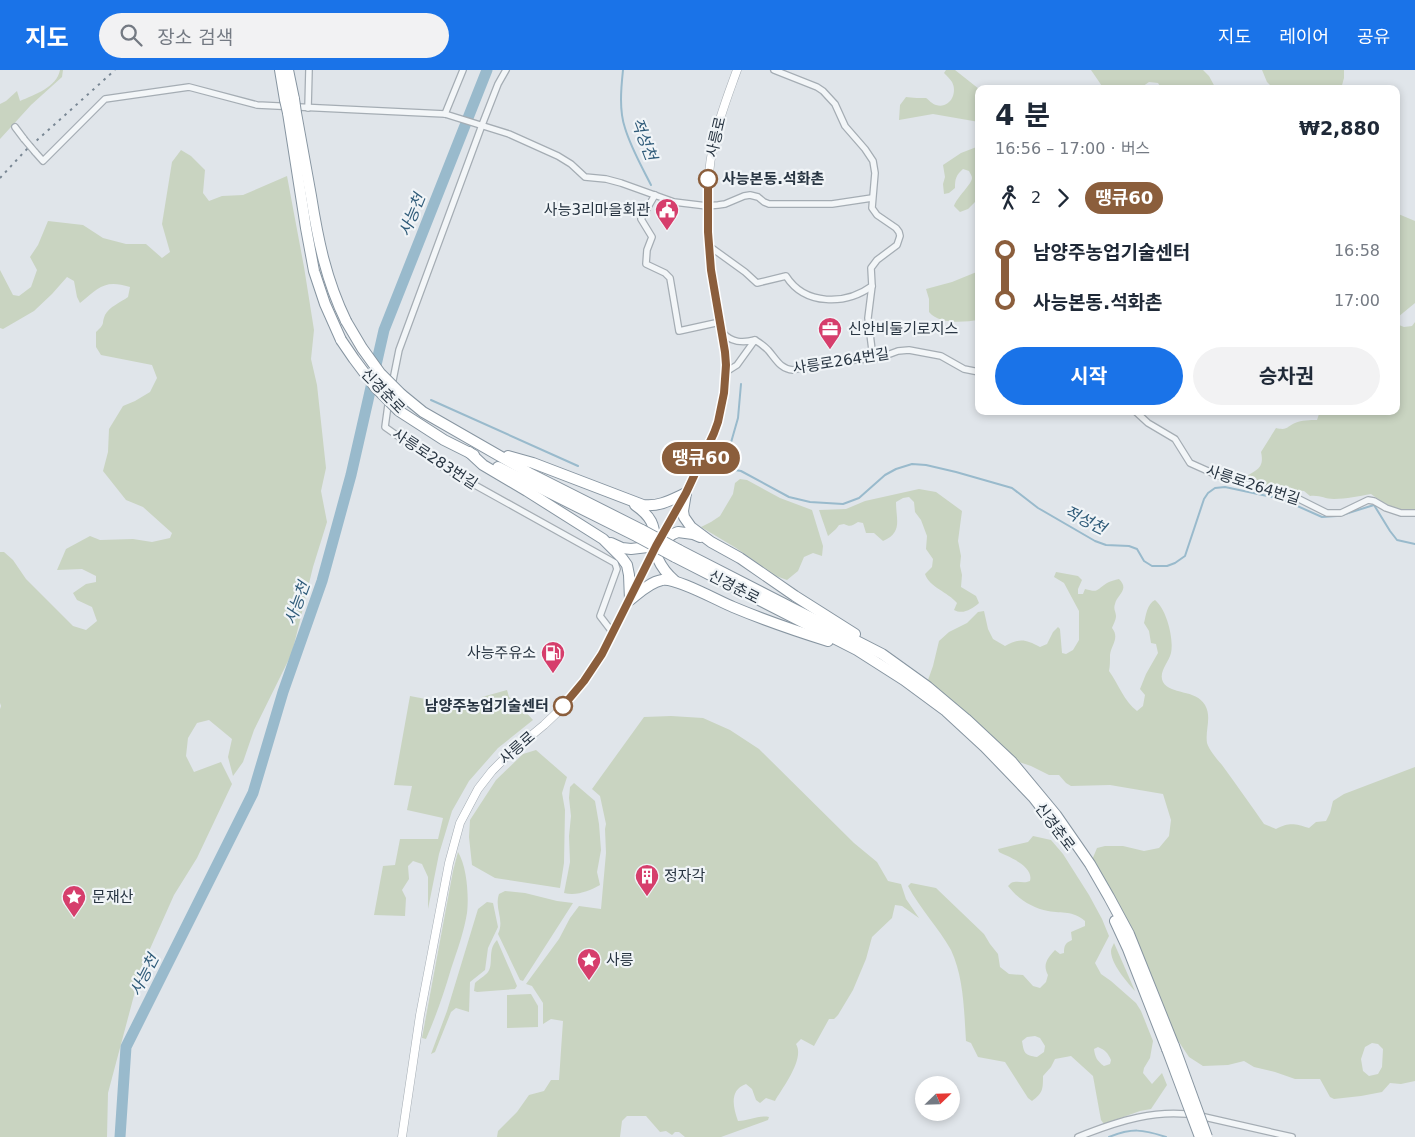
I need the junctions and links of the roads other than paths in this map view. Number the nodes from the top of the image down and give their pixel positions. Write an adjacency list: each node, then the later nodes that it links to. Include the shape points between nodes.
1 (280, 70): 8 (highway, 신경춘로)
2 (288, 70): 8 (highway, 신경춘로)
3 (309, 70): 9 (street)
4 (463, 70): 11 (street)
5 (506, 70): 12 (street, 사릉로283번길)
6 (737, 70): 16 (street, 사릉로, via 714,140)
7 (774, 70): 15 (street, via 817,87 835,104 845,126 873,160)
8 (290, 99): 10 (highway, 신경춘로, bridge)
9 (308, 108): 11 (street); 13 (street, bridge, via 256,105 189,87 105,99 43,161)
10 (292, 113): 26 (highway, 신경춘로, bridge, via 314,271 341,340 375,387 399,411); 27 (highway, 신경춘로, bridge, via 330,284 335,300 362,348 380,373 422,412)
11 (445, 114): 12 (street)
12 (482, 125): 14 (street, via 564,158 585,177 614,180); 38 (street, 사릉로283번길, via 399,350 386,427 439,465 615,563 617,569 600,616)
13 (15, 127)
14 (655, 195): 16 (street, via 674,202); 19 (street, via 641,219 652,237 646,264 670,278 679,331)
15 (872, 198): 16 (street, via 797,205 769,204 750,195 725,204); 18 (street, via 874,211 896,228 900,236 897,245 873,264)
16 (707, 206): 17 (street, 사릉로)
17 (709, 246): 18 (street, via 757,283 786,276 800,290 824,300 853,296); 19 (street, 사릉로)
18 (872, 286): 22 (street, via 868,318)
19 (720, 322): 20 (street, 사릉로)
20 (722, 333): 21 (street, via 737,342); 23 (street, 사릉로)
21 (755, 340): 22 (street, 사릉로264번길, via 788,370); 23 (street)
22 (873, 358): 24 (street, 사릉로264번길, via 909,350 941,356)
23 (726, 372): 28 (street, 사릉로, via 718,422)
24 (975, 372)
25 (1140, 415): 30 (street, 사릉로264번길, via 1175,439 1190,463 1219,476 1262,490 1291,495 1327,513 1341,513 1368,500 1401,513)
26 (469, 452): 31 (highway, 신경춘로); 32 (highway, via 483,465)
27 (493, 452): 29 (highway, via 533,463); 31 (highway, 신경춘로)
28 (686, 493): 29 (highway, via 652,506); 33 (highway, via 684,517 691,527); 34 (street, 사릉로)
29 (627, 500): 34 (highway, via 651,520)
30 (1415, 513)
31 (640, 534): 35 (highway, 신경춘로, bridge)
32 (603, 539): 34 (highway, via 622,548); 37 (highway, via 626,565)
33 (711, 542): 34 (highway, via 678,532); 40 (highway, via 740,558)
34 (656, 546): 36 (highway, via 662,567); 37 (street, 사릉로)
35 (677, 553): 39 (highway, 신경춘로); 40 (highway, 신경춘로)
36 (676, 582): 37 (highway, via 663,579 654,582); 39 (highway, via 794,630)
37 (630, 600): 38 (street, 사릉로)
38 (613, 633): 42 (street, 사릉로, via 574,694 492,771 460,823 449,863 420,1015)
39 (857, 650): 41 (highway, 신경춘로, via 946,711 1033,797 1084,866 1108,907)
40 (882, 654): 41 (highway, 신경춘로, via 966,719 1012,762 1056,814 1090,864 1129,934)
41 (1171, 1048): 44 (highway, 신경춘로, bridge); 45 (highway, 신경춘로, bridge)
42 (402, 1137)
43 (1078, 1137): 46 (street, via 1125,1119 1171,1113 1195,1115)
44 (1200, 1137)
45 (1207, 1137)
46 (1292, 1137)

